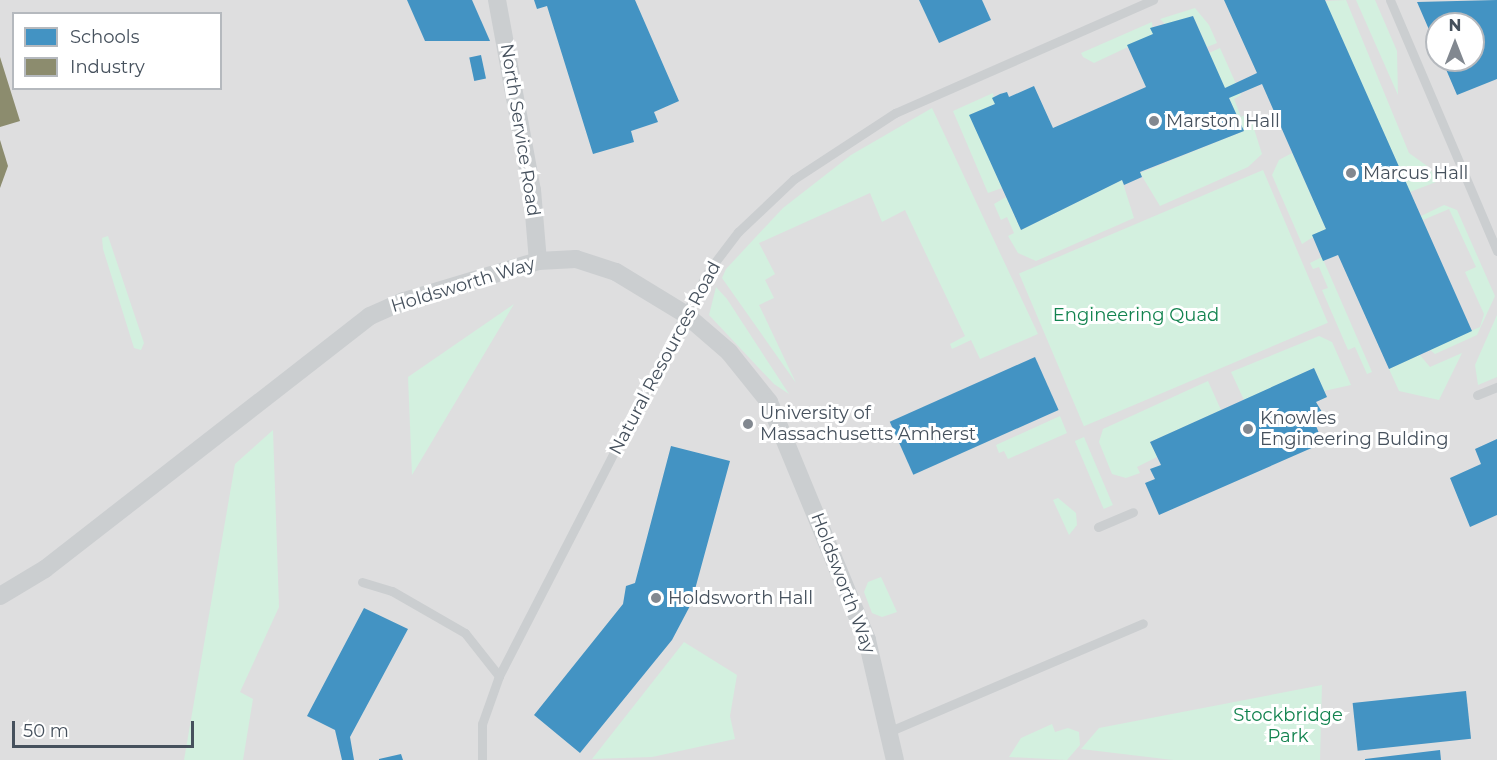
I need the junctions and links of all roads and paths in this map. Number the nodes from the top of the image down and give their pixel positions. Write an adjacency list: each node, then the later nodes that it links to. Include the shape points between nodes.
1 (497, 0): 5 (street, North Service Road, via 532,190)
2 (1153, 0): 6 (lane, Natural Resources Road, via 934,93 839,145 738,232 708,270)
3 (1390, 0): 4 (lane)
4 (1497, 251)
5 (538, 261): 6 (street, Holdsworth Way, via 592,262); 12 (street, Holdsworth Way, via 404,301 370,316 107,522)
6 (685, 314): 14 (lane, Natural Resources Road); 15 (street, Holdsworth Way, via 729,352 778,417 867,640)
7 (1497, 387): 8 (lane)
8 (1477, 395)
9 (1133, 512): 10 (lane)
10 (1098, 527)
11 (362, 582): 14 (lane, via 392,591 458,628)
12 (0, 597)
13 (1143, 623): 15 (lane, via 925,721)
14 (499, 676): 16 (lane, Natural Resources Road, via 482,724)
15 (888, 732): 17 (street, Holdsworth Way)
16 (482, 760)
17 (895, 760)

